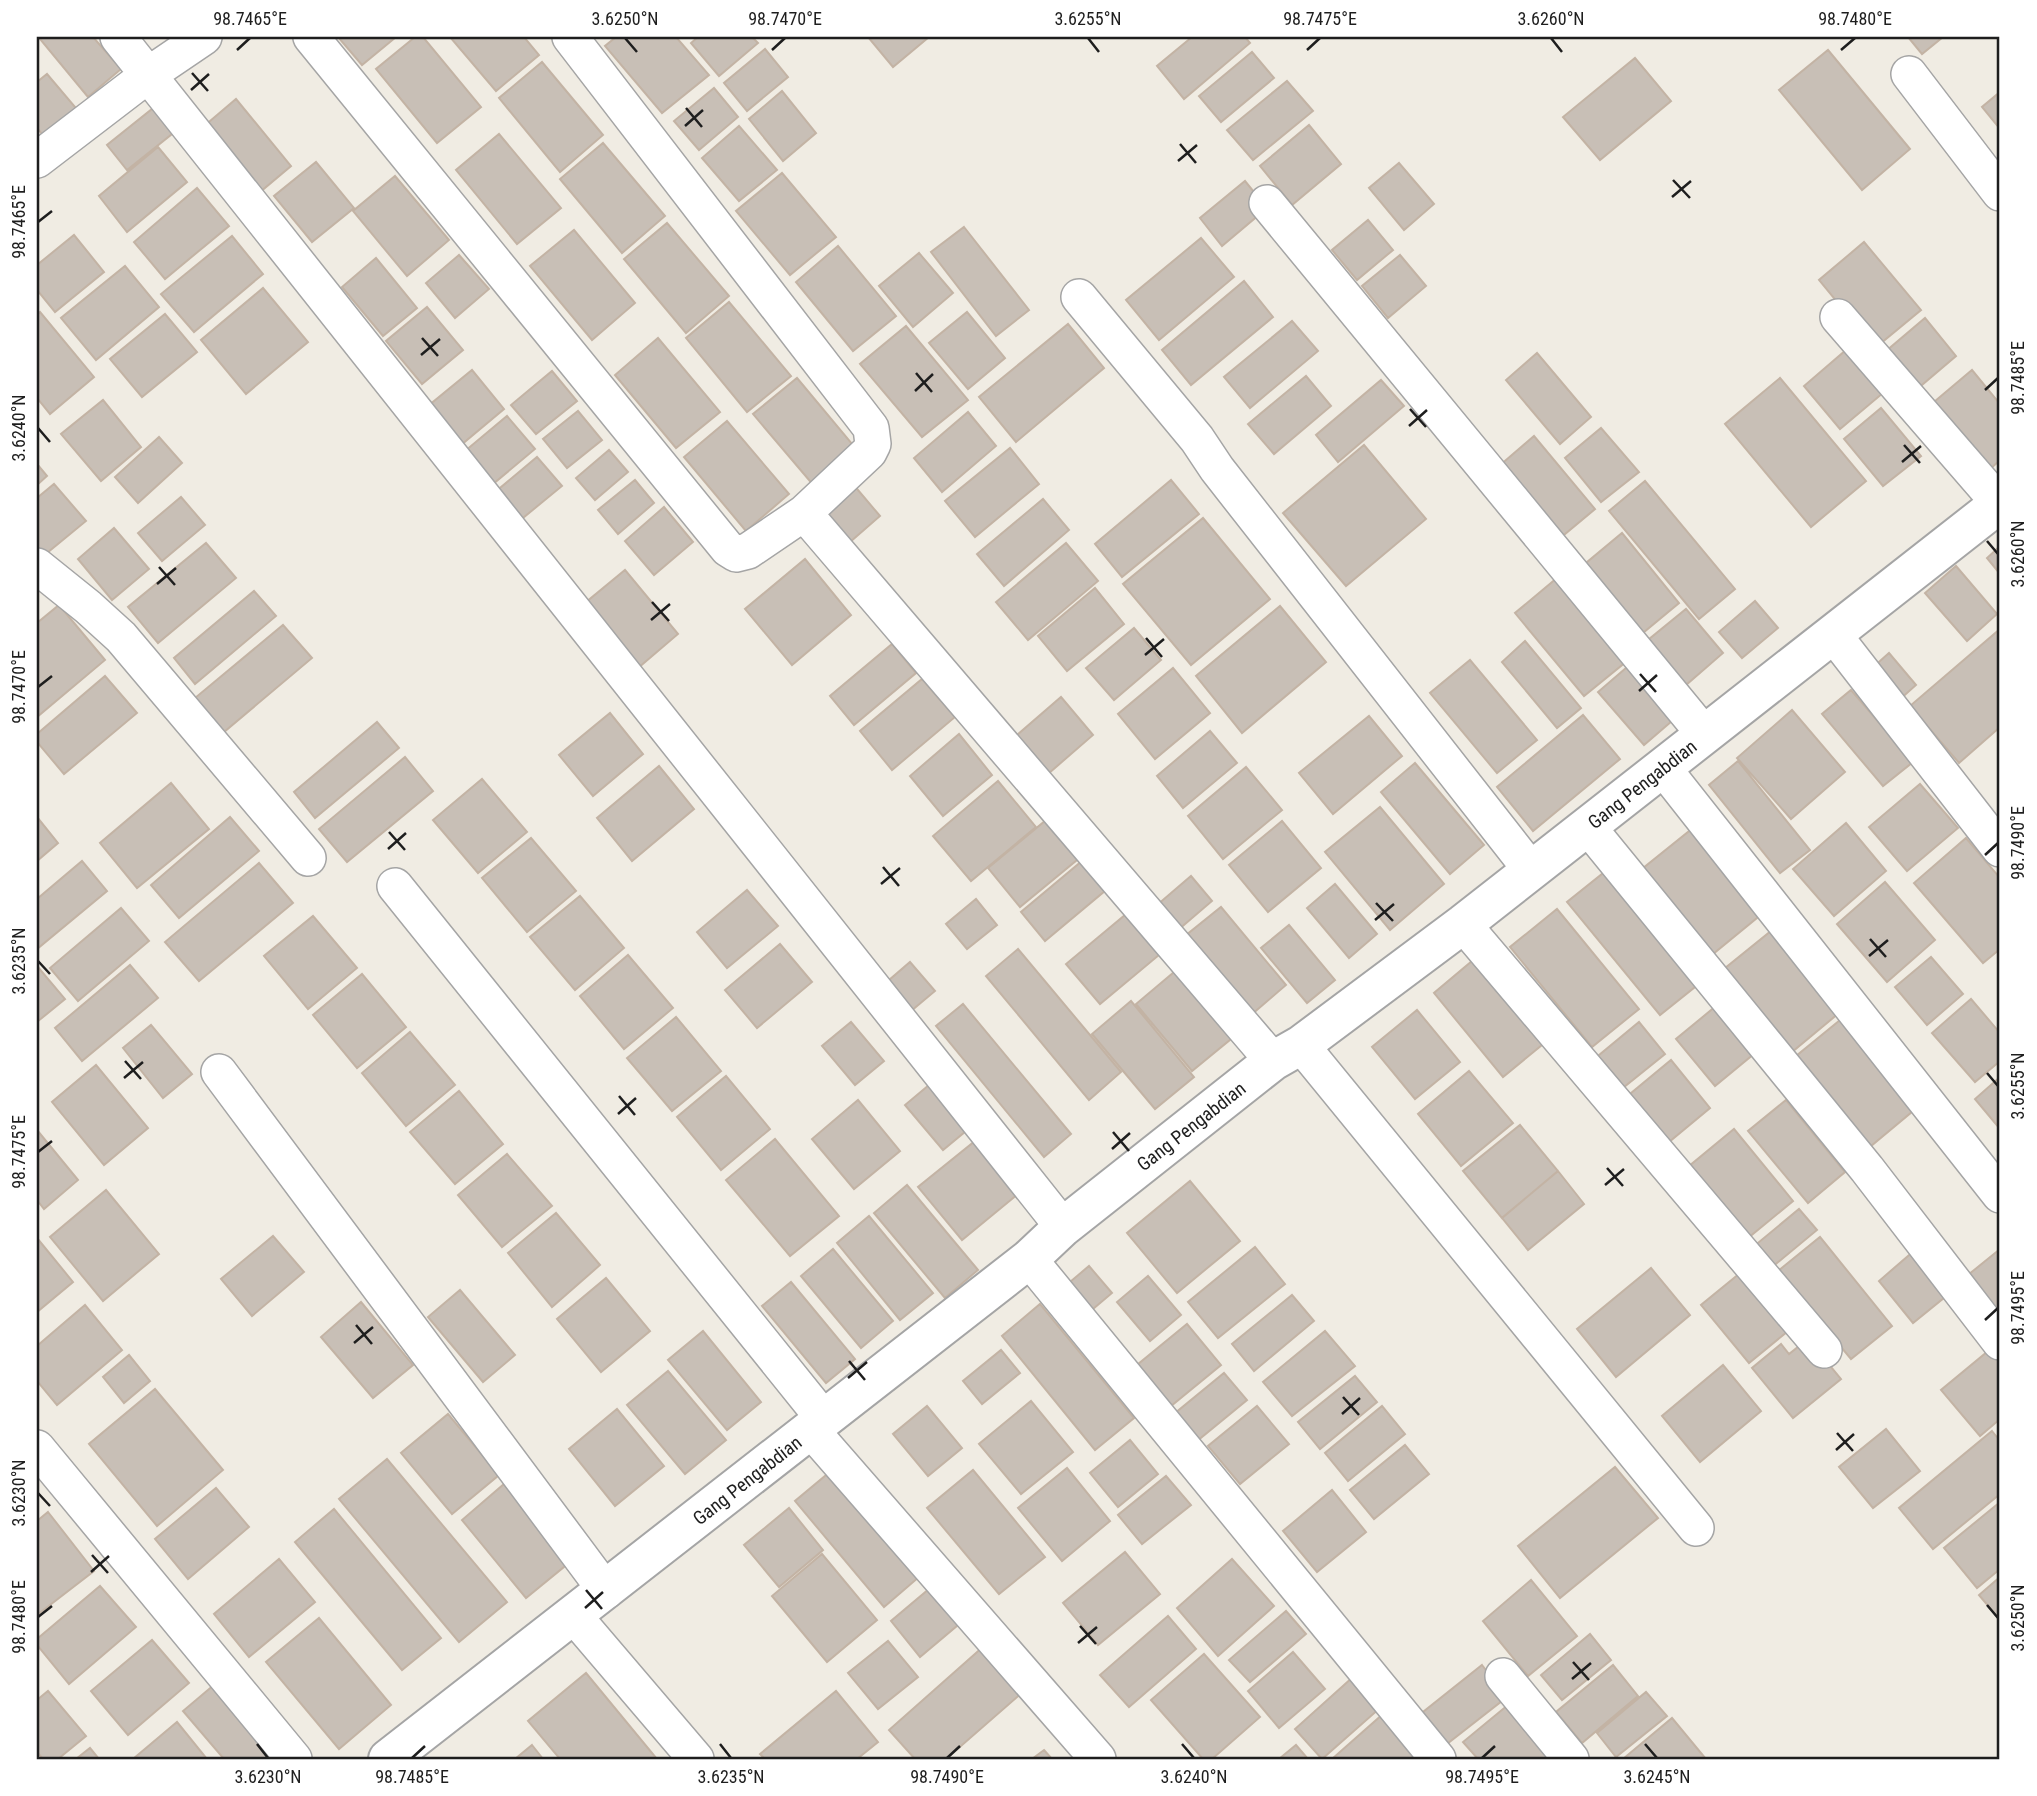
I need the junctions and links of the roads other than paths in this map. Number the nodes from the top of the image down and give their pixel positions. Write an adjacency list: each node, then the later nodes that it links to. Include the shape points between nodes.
1 (118, 37): 6 (street)
2 (204, 37): 6 (street)
3 (311, 37): 13 (street, via 728,550 736,554 748,551)
4 (570, 37): 13 (street, via 871,428 869,452)
5 (1909, 74): 8 (street)
6 (148, 75): 7 (street); 27 (street)
7 (37, 160)
8 (2000, 193)
9 (1267, 203): 16 (street)
10 (1079, 297): 21 (street, via 1197,439)
11 (1838, 317): 12 (street)
12 (2000, 504): 15 (street, Gang Pengabdian)
13 (804, 513): 24 (street)
14 (37, 566): 20 (street, via 121,637)
15 (1833, 634): 16 (street, Gang Pengabdian); 19 (street)
16 (1705, 735): 17 (street, Gang Pengabdian)
17 (1663, 768): 18 (street, Gang Pengabdian); 26 (street)
18 (1588, 827): 21 (street, Gang Pengabdian); 29 (street, via 1867,1169)
19 (2000, 849)
20 (308, 858)
21 (1531, 870): 23 (street, Gang Pengabdian)
22 (395, 886): 31 (street)
23 (1463, 924): 24 (street, Gang Pengabdian); 30 (street)
24 (1287, 1053): 27 (street, Gang Pengabdian); 33 (street)
25 (219, 1072): 34 (street)
26 (2000, 1195)
27 (1063, 1227): 28 (street, Gang Pengabdian)
28 (1029, 1259): 31 (street, Gang Pengabdian); 41 (street)
29 (2000, 1342)
30 (1824, 1350)
31 (817, 1424): 34 (street, Gang Pengabdian); 40 (street)
32 (37, 1448): 37 (street)
33 (1696, 1528)
34 (606, 1591): 35 (street, Gang Pengabdian)
35 (574, 1615): 38 (street, Gang Pengabdian); 39 (street)
36 (1503, 1676): 42 (street)
37 (294, 1759)
38 (388, 1759)
39 (696, 1759)
40 (1098, 1759)
41 (1438, 1759)
42 (1571, 1759)

